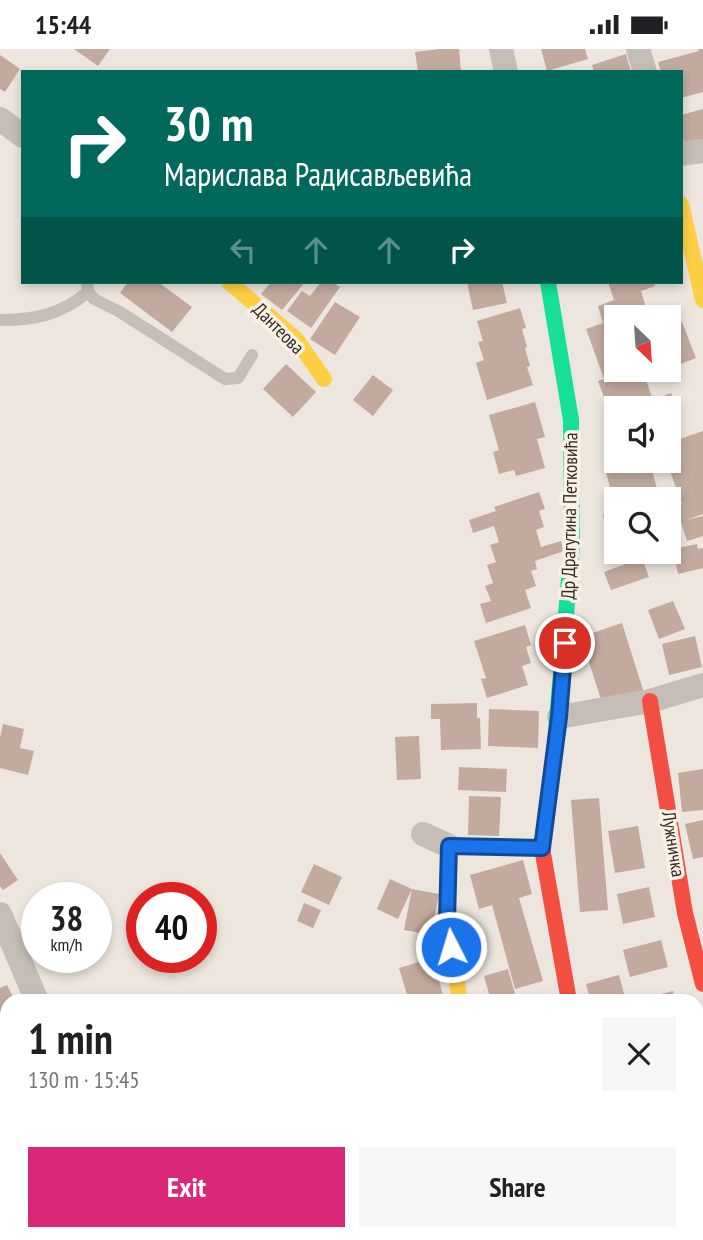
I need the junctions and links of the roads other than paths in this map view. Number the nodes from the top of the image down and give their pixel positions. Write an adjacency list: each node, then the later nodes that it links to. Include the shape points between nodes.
1 (501, 49): 3 (street)
2 (638, 49): 4 (street)
3 (506, 70)
4 (644, 70)
5 (0, 119): 6 (street)
6 (21, 135)
7 (703, 151): 8 (street)
8 (683, 154)
9 (683, 213): 13 (street)
10 (231, 284): 16 (street, Дантеова, via 296,339)
11 (548, 284): 19 (street, Др Драгутина Петковића, via 571,420 572,544)
12 (87, 287): 14 (lane, via 75,303 49,316); 15 (lane, via 94,299 225,379 241,375)
13 (703, 300)
14 (0, 320)
15 (251, 355)
16 (324, 379)
17 (703, 685): 18 (street)
18 (650, 701): 19 (street); 24 (street, Лужничка, via 685,913)
19 (559, 717): 22 (street, Др Драгутина Петковића)
20 (423, 834): 21 (street)
21 (449, 846): 22 (street); 26 (street, via 447,920)
22 (542, 848): 27 (street, Др Драгутина Петковића)
23 (0, 914): 25 (street)
24 (703, 985)
25 (34, 994)
26 (459, 994)
27 (568, 994)

